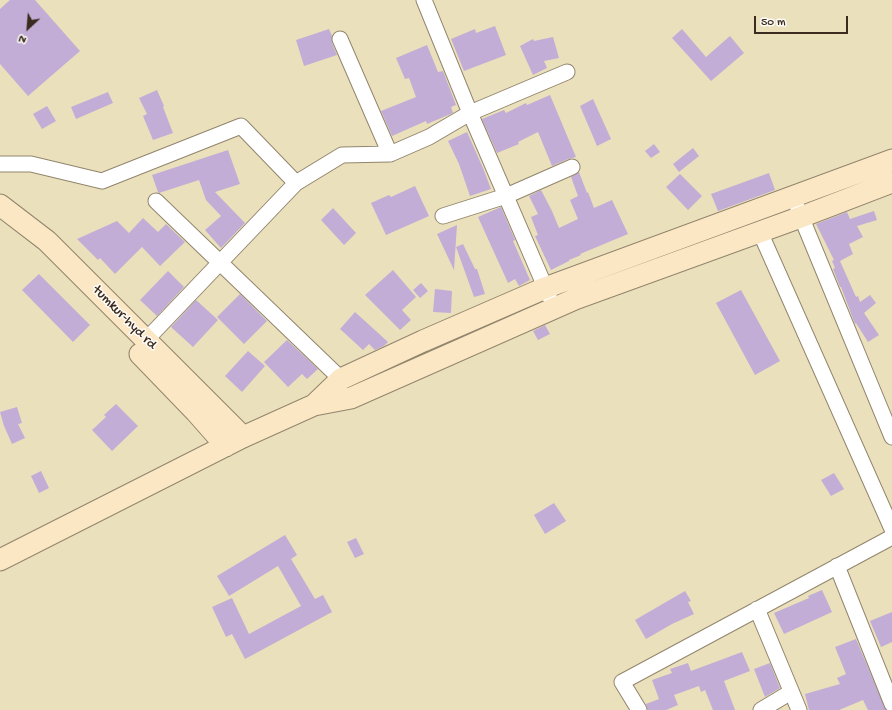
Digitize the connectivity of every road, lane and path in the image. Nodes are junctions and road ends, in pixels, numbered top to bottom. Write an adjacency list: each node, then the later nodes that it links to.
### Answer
1 (424, 0): 4 (street)
2 (340, 39): 5 (street)
3 (567, 72): 4 (street)
4 (470, 113): 5 (street); 11 (street)
5 (390, 154): 10 (street)
6 (892, 160): 12 (main road)
7 (0, 164): 10 (street)
8 (572, 167): 11 (street)
9 (892, 182): 16 (main road)
10 (296, 183): 19 (street)
11 (506, 196): 15 (street); 20 (street)
12 (793, 197): 16 (street); 20 (main road)
13 (156, 201): 19 (street)
14 (0, 205): 22 (main road, tumkur-hyd rd)
15 (443, 216)
16 (801, 217): 18 (main road); 25 (street)
17 (0, 221): 26 (main road)
18 (760, 232): 21 (main road); 27 (street)
19 (220, 264): 22 (street); 23 (street)
20 (545, 288): 21 (street); 23 (main road)
21 (555, 308): 24 (main road)
22 (146, 340): 26 (main road, tumkur-hyd rd)
23 (341, 379): 24 (main road)
24 (314, 405): 26 (main road)
25 (892, 437)
26 (235, 441): 29 (main road)
27 (892, 529)
28 (892, 537): 30 (street)
29 (0, 560)
30 (838, 566): 31 (street); 33 (street)
31 (757, 609): 32 (street); 34 (street)
32 (791, 692): 35 (street); 36 (street)
33 (892, 704)
34 (639, 710)
35 (761, 710)
36 (799, 710)

